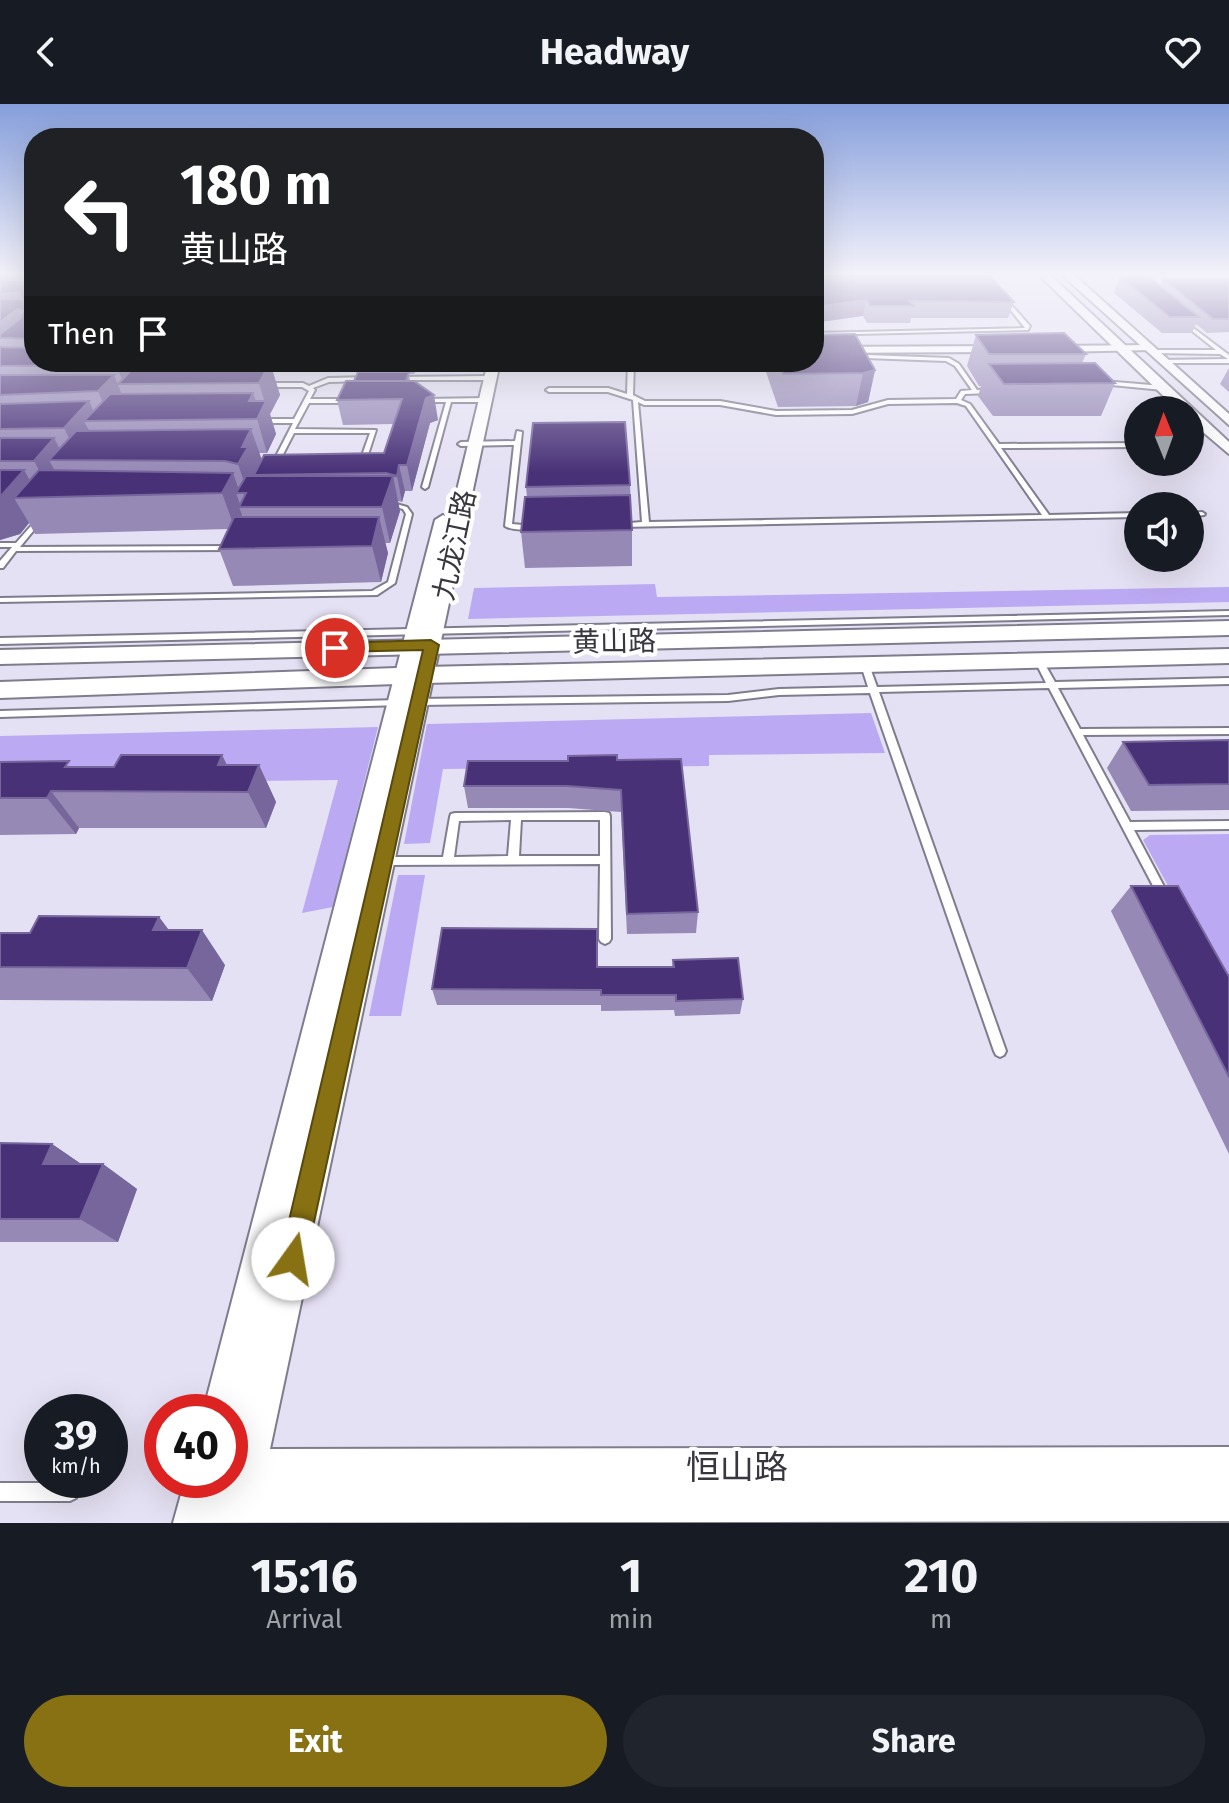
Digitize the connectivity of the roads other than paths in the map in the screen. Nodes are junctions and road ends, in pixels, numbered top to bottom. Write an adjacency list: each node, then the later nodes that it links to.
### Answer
1 (835, 340): 7 (lane)
2 (940, 340): 8 (lane)
3 (1112, 340): 10 (street)
4 (1139, 340): 13 (street)
5 (1207, 340): 14 (lane)
6 (1047, 343): 10 (street)
7 (837, 344): 8 (street); 9 (street)
8 (943, 344): 11 (street)
9 (824, 346)
10 (1118, 346): 12 (street); 13 (street); 22 (street)
11 (824, 347)
12 (1034, 349)
13 (1151, 351): 14 (lane); 16 (lane); 34 (street)
14 (1221, 352): 16 (lane)
15 (867, 357): 24 (lane)
16 (1229, 360)
17 (632, 372): 27 (lane)
18 (478, 383): 21 (lane); 28 (lane); 39 (street, 九龙江路); 47 (lane)
19 (1090, 383): 22 (lane)
20 (257, 385): 21 (lane)
21 (311, 387): 29 (lane)
22 (1163, 388): 26 (street)
23 (549, 390): 27 (lane)
24 (975, 391): 25 (lane); 31 (lane)
25 (1003, 391)
26 (1171, 396)
27 (633, 398): 31 (lane); 53 (lane)
28 (418, 400)
29 (307, 401): 30 (lane); 33 (lane)
30 (354, 401)
31 (958, 401): 41 (lane)
32 (249, 421): 33 (lane)
33 (297, 421): 36 (lane)
34 (1229, 421)
35 (1204, 427): 42 (street)
36 (292, 431): 44 (lane); 46 (lane)
37 (519, 432): 38 (lane)
38 (517, 443): 39 (lane); 54 (lane)
39 (468, 444): 66 (street, 九龙江路)
40 (1124, 445): 41 (lane)
41 (996, 446): 51 (lane)
42 (1229, 450)
43 (262, 458): 44 (lane)
44 (275, 464): 45 (lane)
45 (289, 464)
46 (347, 464)
47 (425, 487)
48 (377, 504): 60 (lane)
49 (45, 513): 57 (lane)
50 (1124, 515): 51 (lane)
51 (1046, 516): 53 (lane)
52 (617, 525): 53 (lane)
53 (646, 525)
54 (537, 527)
55 (240, 534): 58 (lane)
56 (0, 545): 57 (lane)
57 (17, 547): 58 (lane); 62 (lane)
58 (233, 548): 61 (lane)
59 (385, 548): 60 (lane)
60 (400, 548): 63 (lane)
61 (245, 550)
62 (0, 566)
63 (0, 600)
64 (1229, 613): 66 (lane)
65 (1229, 628): 66 (main road, 黄山路)
66 (423, 638): 67 (lane); 69 (main road, 黄山路); 72 (street, 九龙江路)
67 (0, 641)
68 (1229, 656): 70 (main road, 黄山路)
69 (0, 657)
70 (1039, 661): 71 (main road, 黄山路); 74 (lane)
71 (865, 665): 72 (main road, 黄山路); 75 (lane)
72 (416, 676): 76 (main road, 黄山路); 77 (street, 九龙江路)
73 (1229, 681): 74 (lane)
74 (1052, 685): 75 (lane); 80 (lane)
75 (874, 689): 77 (lane); 90 (lane)
76 (0, 690)
77 (409, 703): 78 (lane); 85 (street, 九龙江路)
78 (0, 714)
79 (1229, 731): 80 (lane)
80 (1077, 732): 83 (lane)
81 (516, 817): 84 (lane); 86 (lane); 87 (lane)
82 (1229, 825): 83 (lane)
83 (1127, 826): 88 (lane)
84 (605, 860): 87 (lane); 89 (lane)
85 (371, 861): 86 (lane); 91 (street, 九龙江路); 92 (street, 九龙江路)
86 (448, 861): 87 (lane)
87 (513, 861)
88 (1171, 908)
89 (605, 939)
90 (1000, 1051)
91 (227, 1394)
92 (248, 1416)
93 (1229, 1467): 97 (street, 恒山路)
94 (0, 1492): 95 (lane)
95 (24, 1492)
96 (248, 1493): 97 (street, 恒山路)
97 (928, 1497): 99 (street, 恒山路)
98 (225, 1498): 100 (street, 九龙江路)
99 (1229, 1500)
100 (194, 1523)

